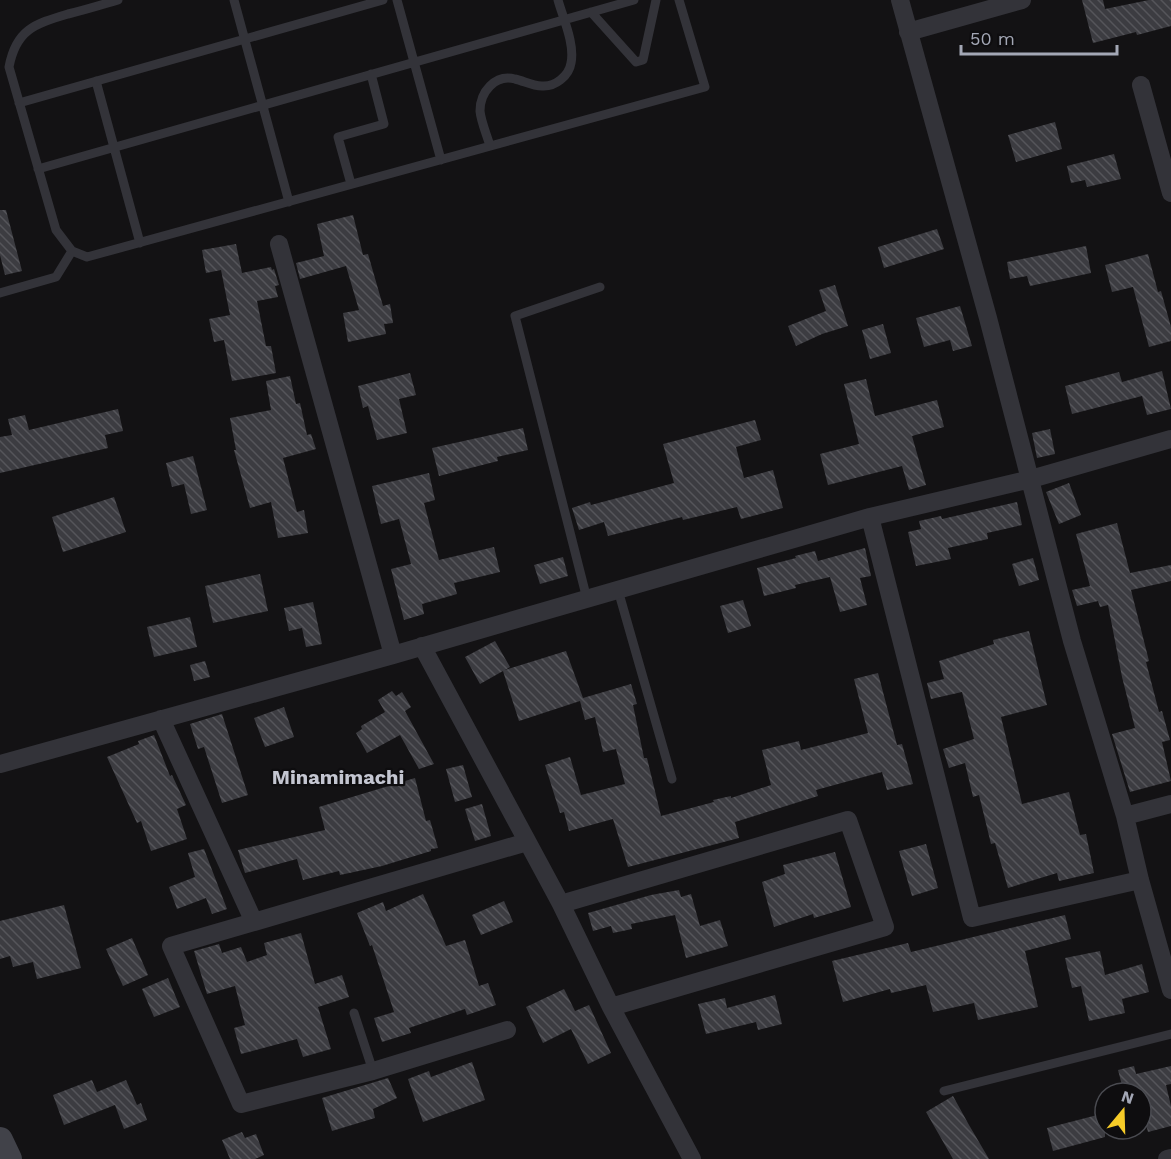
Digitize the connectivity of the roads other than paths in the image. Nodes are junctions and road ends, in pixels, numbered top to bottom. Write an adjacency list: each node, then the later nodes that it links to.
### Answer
1 (118, 0): 20 (lane)
2 (234, 0): 15 (lane)
3 (383, 0): 15 (lane)
4 (397, 0): 16 (lane)
5 (558, 0): 13 (lane)
6 (634, 0): 11 (lane)
7 (656, 0): 12 (lane)
8 (679, 0): 22 (lane)
9 (900, 0): 14 (street)
10 (1022, 0): 14 (street)
11 (614, 3): 12 (lane)
12 (591, 12): 13 (lane)
13 (564, 20): 16 (lane); 22 (lane)
14 (908, 32): 35 (street)
15 (245, 39): 18 (lane); 21 (lane)
16 (414, 62): 17 (lane); 24 (lane)
17 (371, 74): 21 (lane); 26 (lane)
18 (96, 81): 20 (lane); 23 (lane)
19 (1141, 85): 27 (street)
20 (19, 103): 25 (lane)
21 (263, 105): 23 (lane); 28 (lane)
22 (490, 146): 24 (lane)
23 (114, 147): 25 (lane); 29 (lane)
24 (441, 160): 26 (lane)
25 (38, 169): 31 (lane)
26 (351, 184): 28 (lane)
27 (1171, 194)
28 (289, 202): 29 (lane)
29 (140, 243): 31 (lane)
30 (279, 244): 40 (street)
31 (72, 251): 33 (lane)
32 (600, 287): 38 (lane)
33 (0, 293)
34 (1171, 439): 35 (street)
35 (1031, 478): 36 (street); 45 (street)
36 (870, 518): 37 (street); 47 (street)
37 (618, 590): 38 (street); 43 (lane)
38 (587, 599): 39 (street)
39 (422, 646): 40 (street); 46 (street)
40 (393, 655): 41 (street)
41 (160, 718): 42 (street); 49 (street)
42 (0, 764)
43 (672, 779)
44 (1171, 804): 45 (street)
45 (1125, 816): 47 (street)
46 (527, 842): 48 (street); 49 (street)
47 (1140, 880): 50 (street)
48 (561, 904): 51 (street); 51 (street)
49 (254, 921): 55 (street)
50 (1171, 990)
51 (611, 1007): 59 (street)
52 (354, 1013): 55 (lane)
53 (507, 1030): 55 (street)
54 (1171, 1034): 56 (lane)
55 (373, 1071)
56 (944, 1090)
57 (0, 1140): 58 (main road)
58 (9, 1159)
59 (692, 1159)

